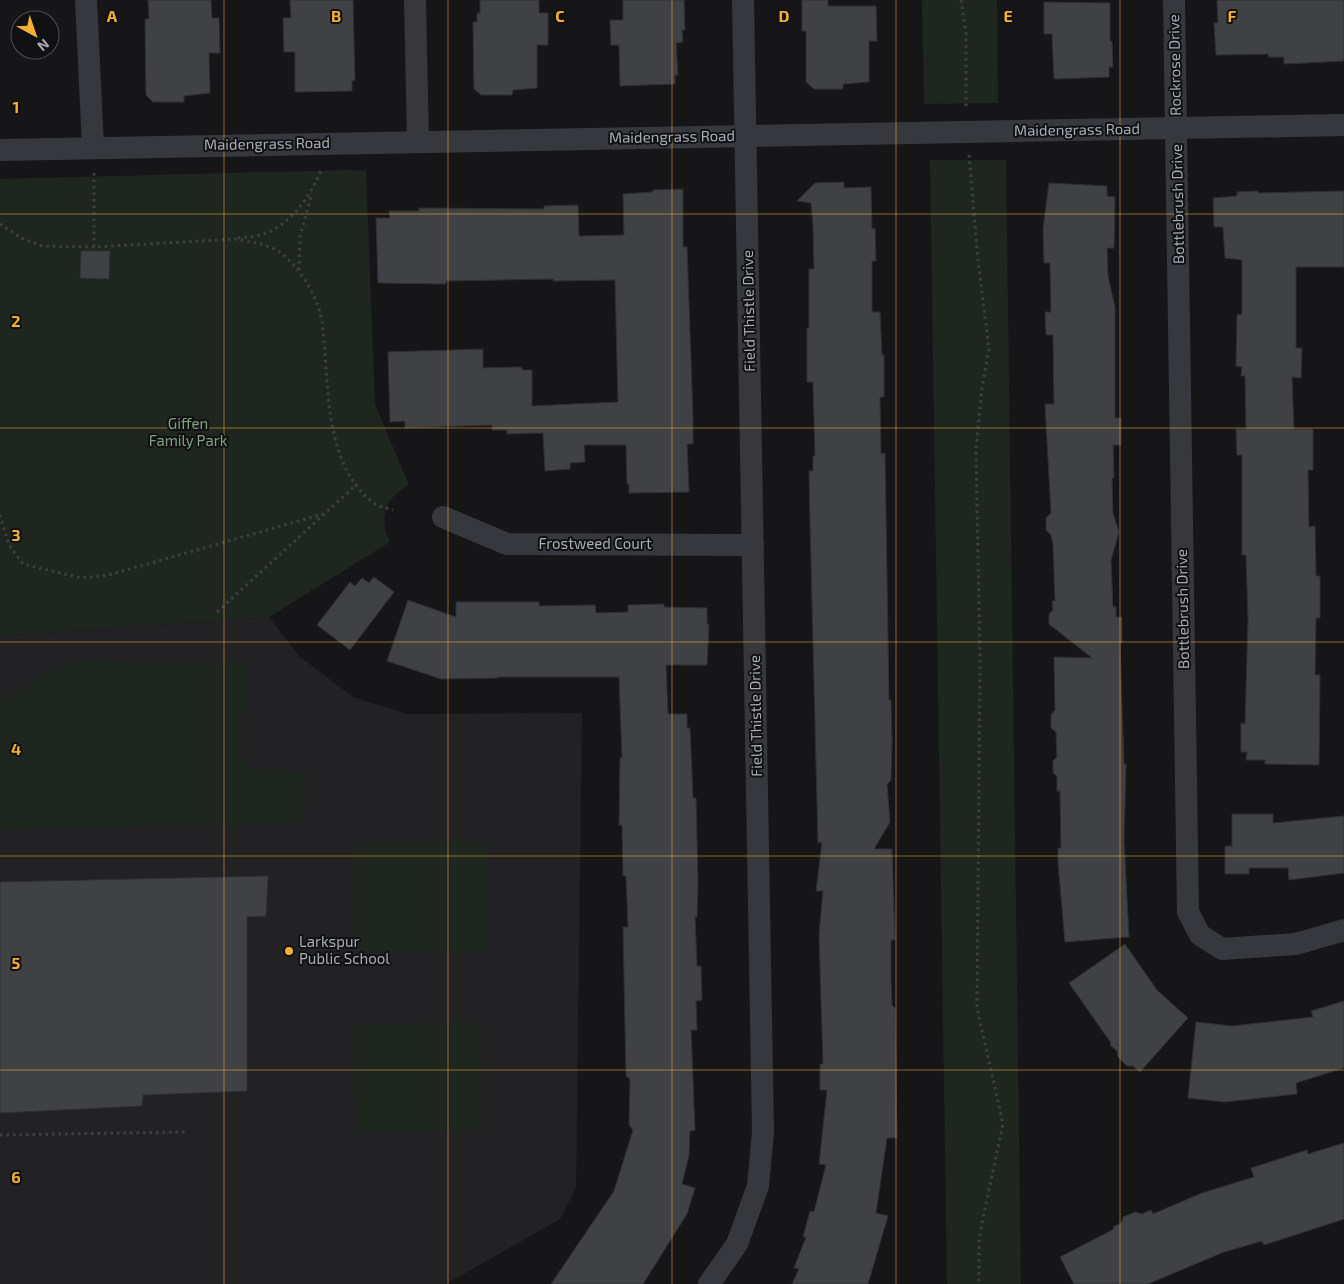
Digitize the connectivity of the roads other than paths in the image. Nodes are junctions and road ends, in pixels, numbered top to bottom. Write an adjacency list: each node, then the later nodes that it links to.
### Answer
1 (86, 0): 9 (street)
2 (415, 0): 8 (street)
3 (743, 0): 7 (street, Field Thistle Drive)
4 (1174, 0): 6 (street, Rockrose Drive)
5 (1344, 125): 6 (street, Maidengrass Road)
6 (1177, 129): 7 (street, Maidengrass Road); 13 (street, Bottlebrush Drive)
7 (746, 135): 8 (street, Maidengrass Road); 12 (street, Field Thistle Drive)
8 (418, 141): 9 (street, Maidengrass Road)
9 (93, 147): 10 (street, Maidengrass Road)
10 (0, 150)
11 (443, 517): 12 (street, Frostweed Court)
12 (753, 545): 14 (street, Field Thistle Drive)
13 (1344, 930)
14 (709, 1284)

